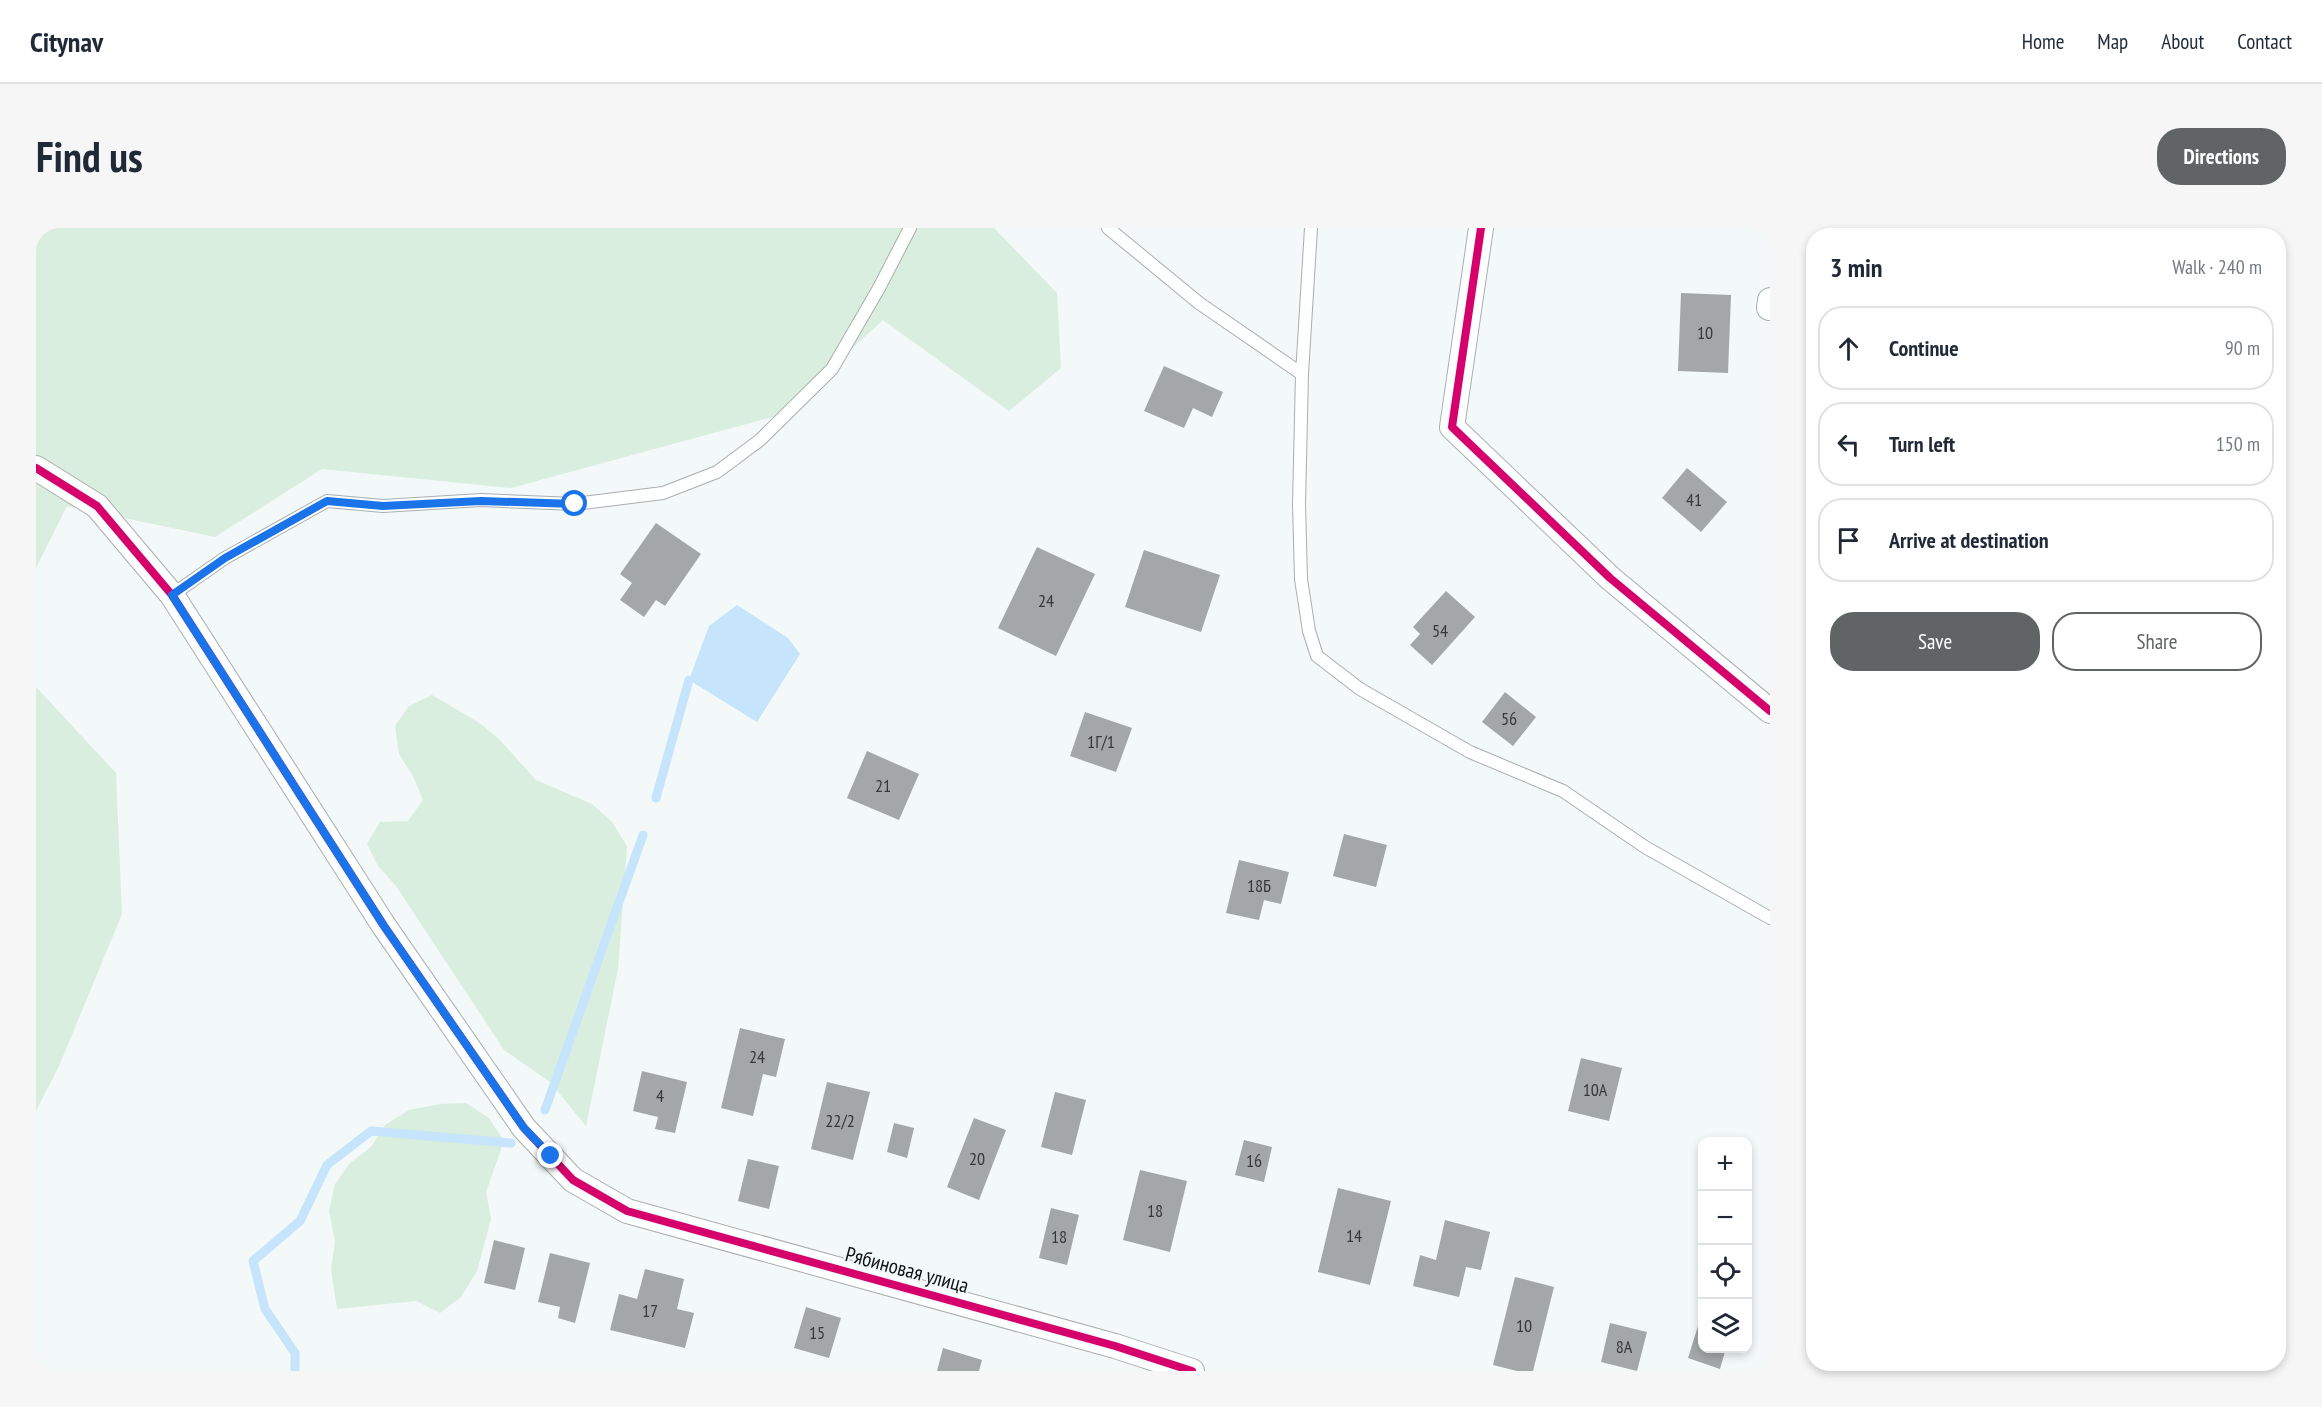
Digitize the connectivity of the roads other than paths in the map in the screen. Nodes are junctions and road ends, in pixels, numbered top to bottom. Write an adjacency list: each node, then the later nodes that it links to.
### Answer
1 (910, 228): 7 (lane)
2 (1108, 228): 5 (lane)
3 (1311, 228): 5 (lane)
4 (1481, 228): 8 (street)
5 (1302, 374): 9 (lane)
6 (36, 468): 7 (street, Рябиновая улица)
7 (172, 595): 10 (street, Рябиновая улица)
8 (1770, 711)
9 (1770, 918)
10 (1192, 1371)

